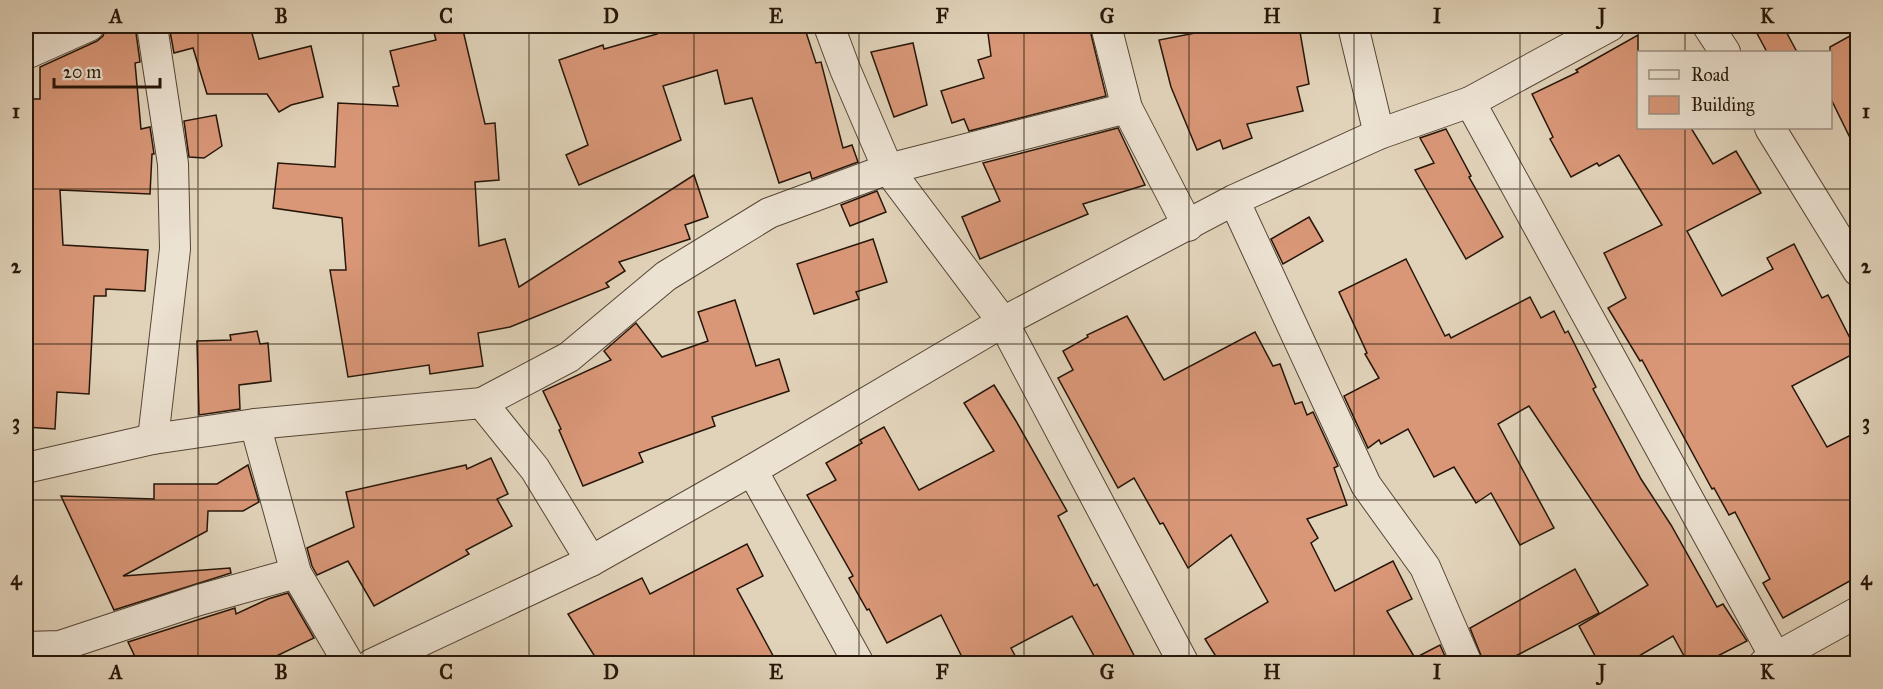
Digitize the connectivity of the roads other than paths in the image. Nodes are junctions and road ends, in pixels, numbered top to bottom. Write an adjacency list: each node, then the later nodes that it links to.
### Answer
1 (89, 26): 9 (street)
2 (152, 26): 21 (street)
3 (829, 26): 14 (street)
4 (1106, 26): 11 (street)
5 (1353, 26): 13 (street)
6 (1610, 26): 10 (street)
7 (1708, 26): 8 (street)
8 (1724, 51)
9 (26, 54)
10 (1470, 102): 13 (street); 28 (street)
11 (1127, 108): 14 (street); 16 (street)
12 (1771, 129): 17 (street)
13 (1379, 134): 15 (street)
14 (888, 169): 18 (street); 19 (street)
15 (1234, 201): 16 (street); 33 (street)
16 (1188, 226): 18 (street)
17 (1857, 271)
18 (1003, 322): 23 (street); 32 (street)
19 (482, 403): 20 (street); 24 (street)
20 (255, 424): 21 (street); 25 (street)
21 (153, 439): 22 (street)
22 (26, 468)
23 (752, 470): 24 (street); 31 (street)
24 (591, 561): 30 (street)
25 (296, 573): 27 (street); 29 (street)
26 (1857, 612): 28 (street)
27 (26, 647)
28 (1773, 661)
29 (349, 663)
30 (372, 663)
31 (859, 663)
32 (1184, 663)
33 (1467, 663)

